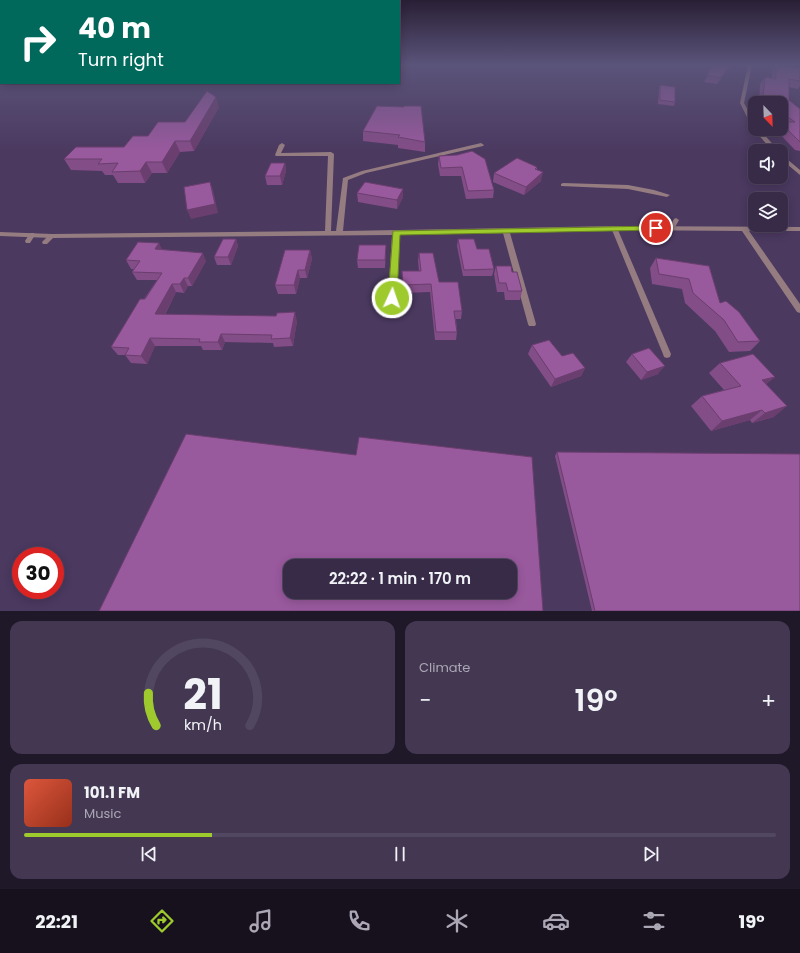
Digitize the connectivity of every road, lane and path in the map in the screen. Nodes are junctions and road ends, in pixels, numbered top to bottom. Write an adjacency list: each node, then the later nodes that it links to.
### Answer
1 (744, 94): 2 (street)
2 (748, 113)
3 (763, 136): 4 (street)
4 (770, 144)
5 (282, 145): 19 (street)
6 (481, 145): 20 (street)
7 (788, 163): 8 (street)
8 (800, 174)
9 (563, 185): 10 (street)
10 (667, 195)
11 (658, 220): 14 (street)
12 (676, 220): 15 (street)
13 (614, 228): 14 (street); 18 (street); 28 (street)
14 (656, 228): 15 (street)
15 (672, 228): 16 (street)
16 (744, 229): 17 (street); 26 (street)
17 (800, 229)
18 (506, 231): 21 (street); 27 (street)
19 (328, 233): 20 (street); 23 (street)
20 (339, 233): 21 (street)
21 (396, 233): 25 (street)
22 (0, 234): 23 (street)
23 (52, 236): 24 (street)
24 (45, 242)
25 (392, 298)
26 (800, 310)
27 (532, 324)
28 (667, 354)

